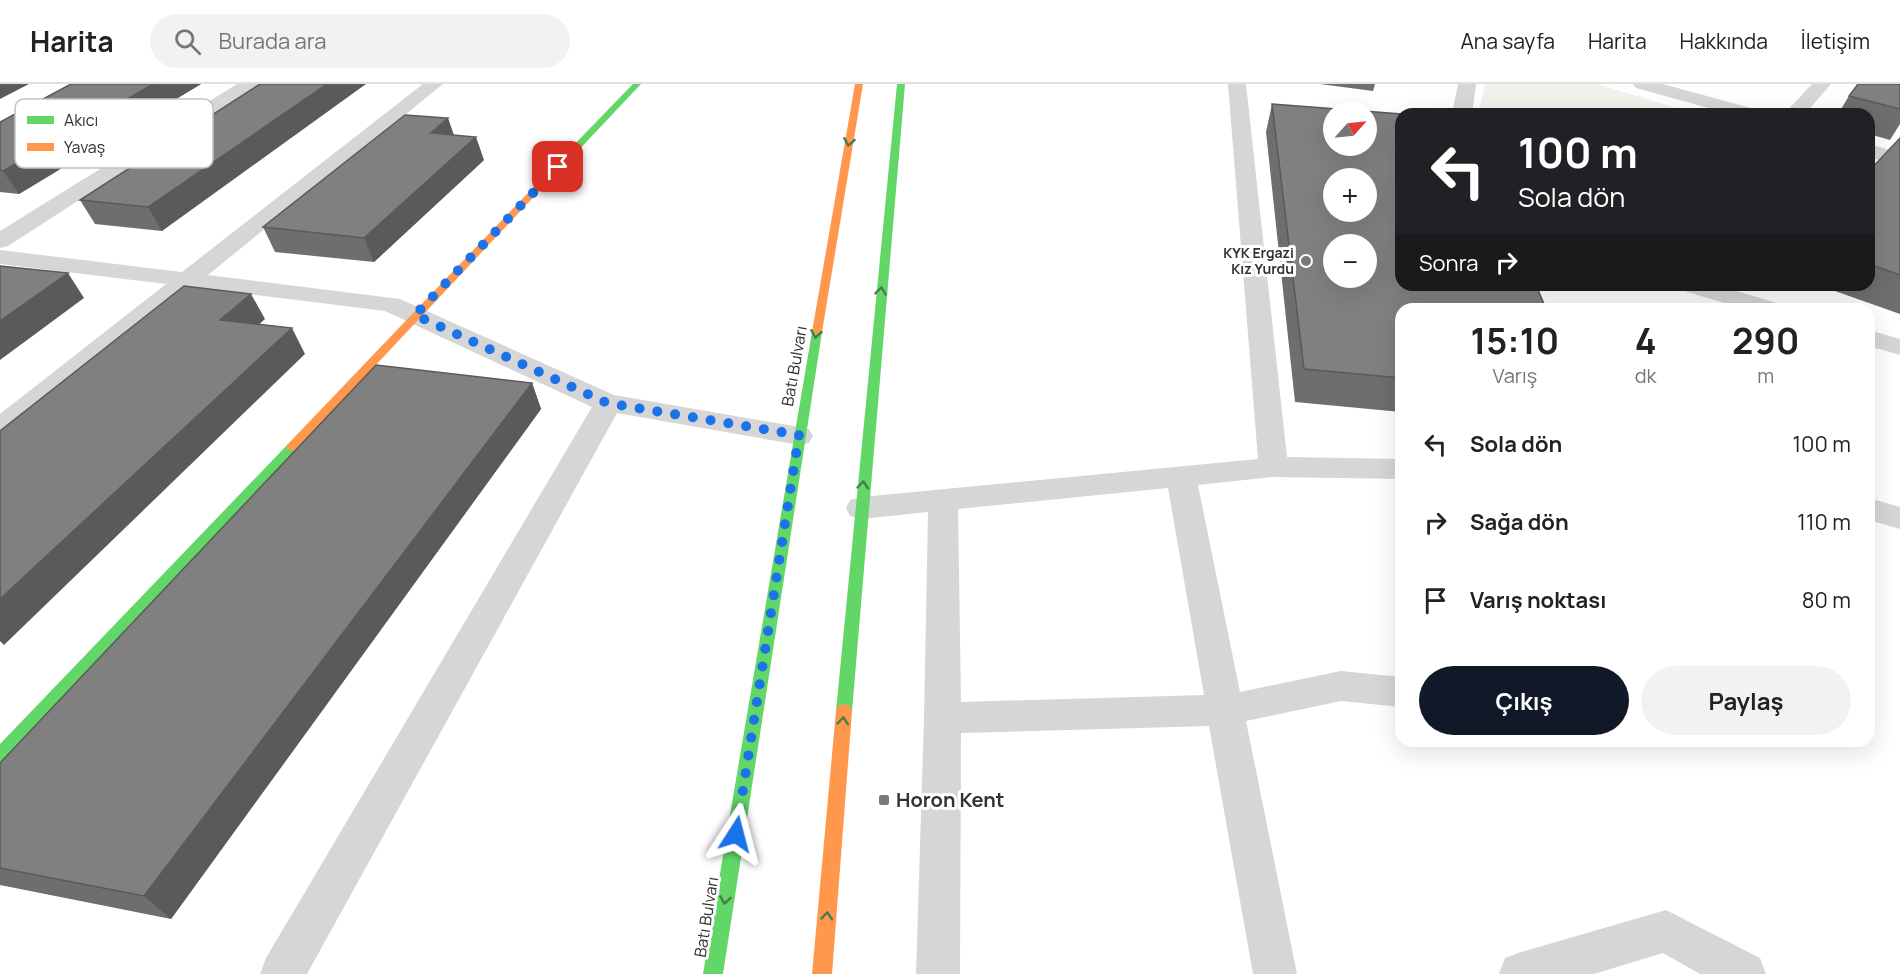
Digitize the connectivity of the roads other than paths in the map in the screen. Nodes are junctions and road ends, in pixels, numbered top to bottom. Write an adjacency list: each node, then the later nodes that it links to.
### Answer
1 (250, 84): 10 (street)
2 (434, 84): 19 (street)
3 (637, 84): 22 (main road)
4 (859, 84): 27 (main road, Batı Bulvarı, one-way to 27)
5 (902, 84): 32 (main road, one-way to 5)
6 (1233, 84): 28 (street)
7 (1467, 84): 11 (street)
8 (1642, 84): 12 (street)
9 (1822, 84): 13 (street)
10 (213, 107)
11 (1463, 108)
12 (1729, 108)
13 (1800, 108)
14 (1875, 152): 15 (street)
15 (1900, 160)
16 (116, 168): 17 (street)
17 (0, 241)
18 (0, 257): 19 (street)
19 (189, 280): 22 (street); 26 (street)
20 (1710, 291): 21 (street)
21 (1751, 303)
22 (415, 315): 25 (street); 38 (main road)
23 (1875, 340): 24 (street)
24 (1900, 347)
25 (607, 403): 27 (street); 39 (street)
26 (0, 428)
27 (799, 435): 40 (main road, Batı Bulvarı, one-way to 40)
28 (1273, 467): 29 (street); 30 (street)
29 (1395, 469)
30 (1181, 477): 31 (street); 36 (street)
31 (943, 500): 32 (street); 37 (street)
32 (861, 508): 41 (main road, one-way to 32)
33 (1875, 512): 34 (street)
34 (1900, 518)
35 (1395, 691): 36 (street)
36 (1225, 710): 37 (street); 43 (street)
37 (943, 718): 42 (street)
38 (0, 755)
39 (282, 974)
40 (713, 974)
41 (822, 974)
42 (938, 974)
43 (1275, 974)
44 (1521, 974): 45 (street)
45 (1744, 974)

